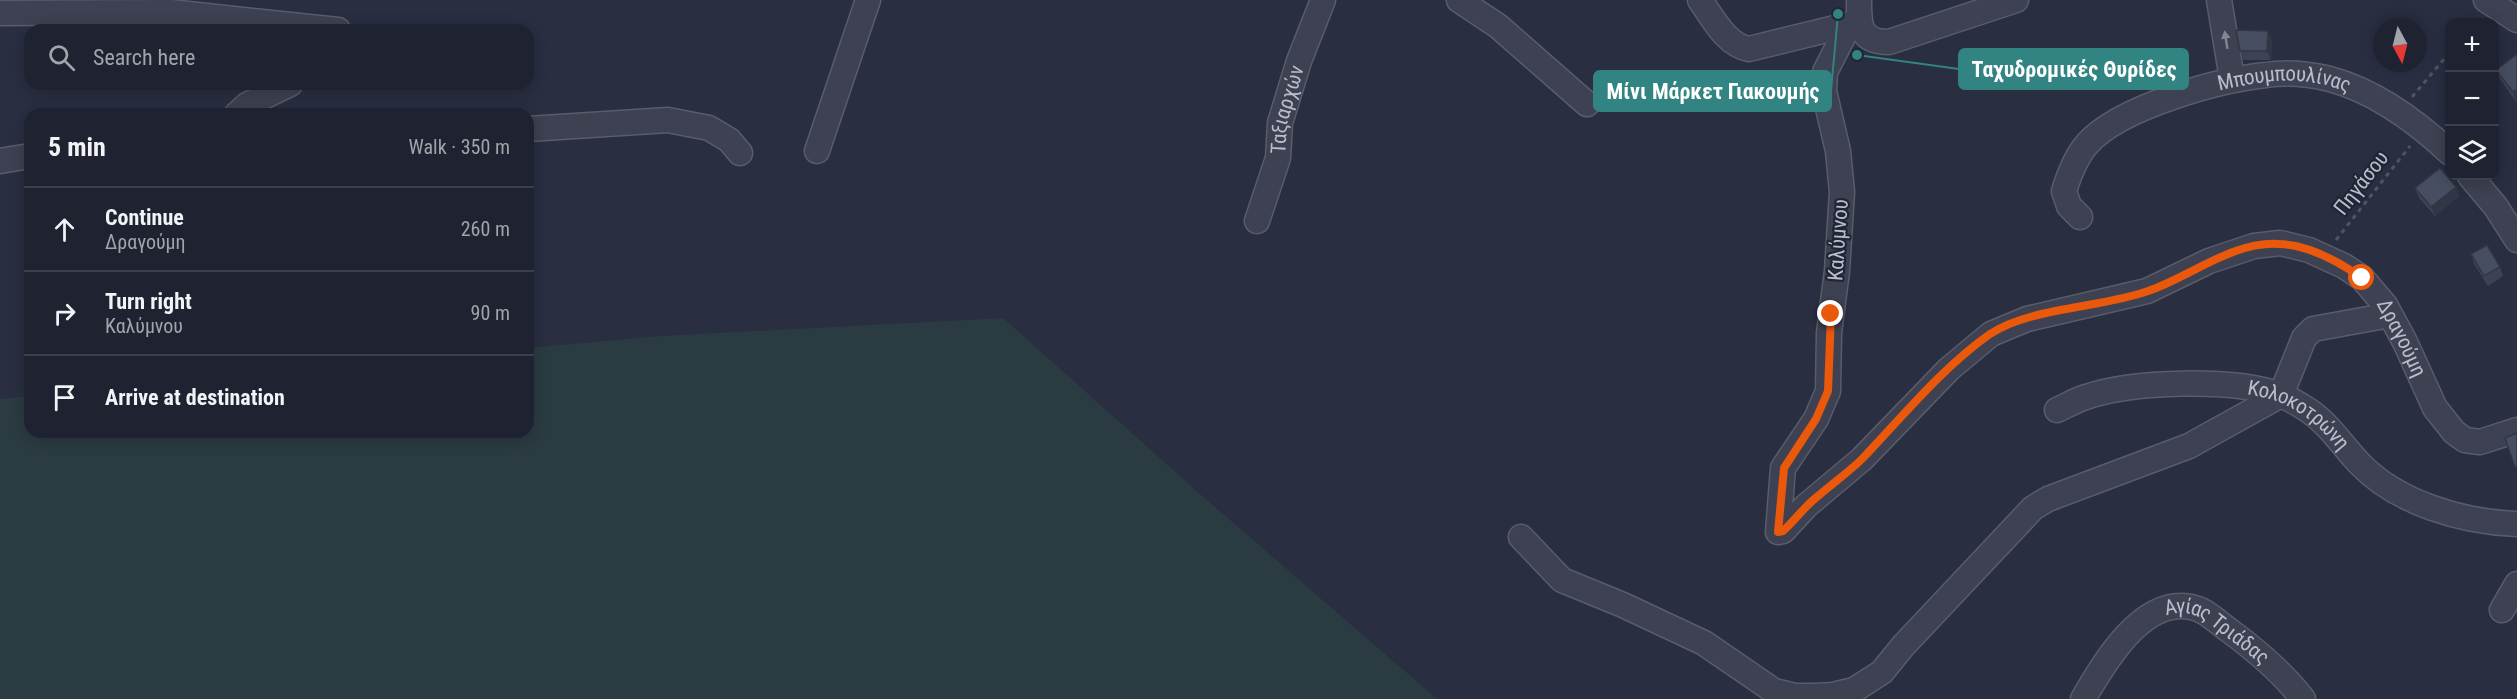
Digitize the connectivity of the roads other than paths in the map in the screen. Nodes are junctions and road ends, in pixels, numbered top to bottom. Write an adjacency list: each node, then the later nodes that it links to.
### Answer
1 (868, 0): 19 (street)
2 (1323, 0): 25 (street, Ταξιαρχών)
3 (1459, 0): 15 (street)
4 (1700, 0): 10 (street)
5 (2016, 0): 10 (street)
6 (2219, 0): 13 (street, one-way to 6)
7 (2486, 0): 11 (street)
8 (169, 6): 9 (street); 12 (street)
9 (0, 13)
10 (1855, 16): 31 (street, Καλύμνου)
11 (2517, 20)
12 (296, 24)
13 (2232, 80): 18 (street, Μπουμπουλίνας); 24 (street, Μπουμπουλίνας)
14 (278, 90): 16 (street)
15 (1587, 104)
16 (244, 108)
17 (534, 129): 20 (street)
18 (2445, 149)
19 (818, 151)
20 (740, 153)
21 (24, 157): 22 (street)
22 (0, 161)
23 (2473, 180): 26 (street)
24 (2080, 217)
25 (1257, 221)
26 (2517, 240)
27 (2390, 315): 28 (street); 30 (street, Δραγούμη); 31 (street, Δραγούμη)
28 (2281, 395): 29 (street, Κολοκοτρώνη); 32 (street, Κολοκοτρώνη); 33 (street)
29 (2056, 410)
30 (2517, 430)
31 (1798, 517)
32 (2517, 524)
33 (1521, 537)
34 (2517, 584): 35 (street)
35 (2502, 610)
36 (2083, 699): 37 (street, Αγίας Τριάδας)
37 (2303, 699)

